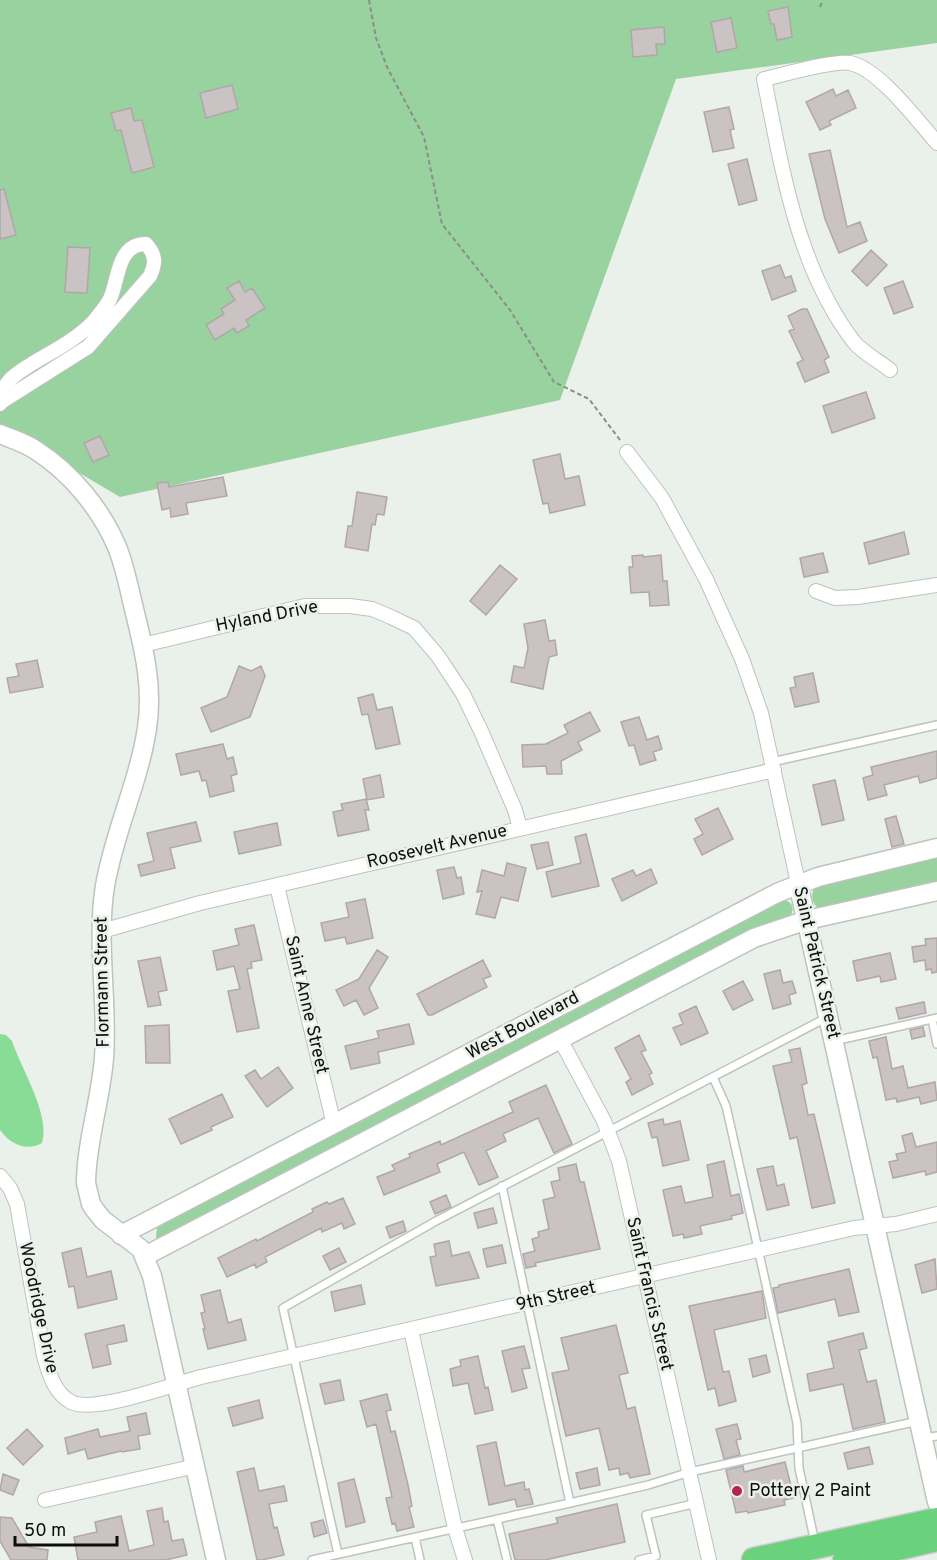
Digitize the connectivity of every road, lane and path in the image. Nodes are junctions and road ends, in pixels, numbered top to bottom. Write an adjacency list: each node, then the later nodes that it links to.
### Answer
1 (369, 0): 8 (path)
2 (823, 0): 3 (path)
3 (820, 7)
4 (937, 143): 5 (street)
5 (890, 370)
6 (0, 403): 6 (street)
7 (0, 434): 11 (street, Flormann Street)
8 (627, 452): 13 (street, Saint Patrick Street)
9 (937, 585): 10 (street)
10 (816, 591)
11 (143, 645): 14 (street, Hyland Drive); 20 (street, Flormann Street)
12 (937, 725): 13 (lane)
13 (773, 766): 14 (street, Roosevelt Avenue); 16 (street, Saint Patrick Street)
14 (520, 828): 17 (street, Roosevelt Avenue)
15 (937, 848): 16 (street, West Boulevard)
16 (798, 883): 19 (street, Saint Patrick Street); 27 (street, West Boulevard)
17 (277, 886): 20 (street, Roosevelt Avenue); 27 (street, Saint Anne Street)
18 (937, 891): 19 (street, West Boulevard)
19 (807, 920): 21 (street, Saint Patrick Street); 23 (street, West Boulevard)
20 (102, 931): 33 (street, Flormann Street)
21 (828, 1017): 24 (street, Saint Patrick Street); 26 (lane)
22 (934, 1019): 24 (lane); 25 (lane)
23 (560, 1039): 28 (street, Saint Francis Street); 35 (street, West Boulevard)
24 (833, 1041): 32 (street, Saint Patrick Street)
25 (937, 1044)
26 (713, 1077): 28 (lane); 34 (lane)
27 (334, 1125): 33 (street, West Boulevard)
28 (609, 1132): 30 (lane); 36 (street, Saint Francis Street)
29 (0, 1176): 40 (street, Woodridge Drive)
30 (502, 1186): 37 (lane); 39 (lane)
31 (937, 1214): 32 (street, 9th Street)
32 (874, 1226): 34 (street, 9th Street); 41 (street, Saint Patrick Street)
33 (122, 1234): 35 (street, Flormann Street)
34 (759, 1251): 36 (street, 9th Street); 42 (lane)
35 (145, 1256): 40 (street, Flormann Street)
36 (644, 1277): 37 (street, 9th Street); 44 (street, Saint Francis Street)
37 (526, 1304): 38 (street, 9th Street); 47 (lane)
38 (411, 1330): 39 (street, 9th Street); 51 (street)
39 (294, 1356): 40 (street, 9th Street); 55 (lane)
40 (176, 1383): 43 (street, Flormann Street)
41 (926, 1432): 42 (lane); 46 (street, Saint Patrick Street)
42 (798, 1448): 44 (lane); 54 (lane)
43 (196, 1466): 45 (street); 56 (street, Flormann Street)
44 (690, 1472): 47 (lane); 48 (street, Saint Francis Street)
45 (45, 1500)
46 (937, 1502)
47 (570, 1503): 49 (lane)
48 (697, 1503): 61 (lane); 62 (street, Saint Francis Street)
49 (497, 1519): 51 (lane); 60 (lane)
50 (937, 1520): 54 (highway)
51 (455, 1528): 52 (lane); 59 (street)
52 (416, 1537): 55 (lane); 58 (lane)
53 (937, 1539): 64 (highway)
54 (816, 1548): 63 (highway)
55 (338, 1554): 57 (lane)
56 (216, 1560)
57 (312, 1560)
58 (420, 1560)
59 (465, 1560)
60 (507, 1560)
61 (639, 1560)
62 (709, 1560)
63 (754, 1560)
64 (845, 1560)

